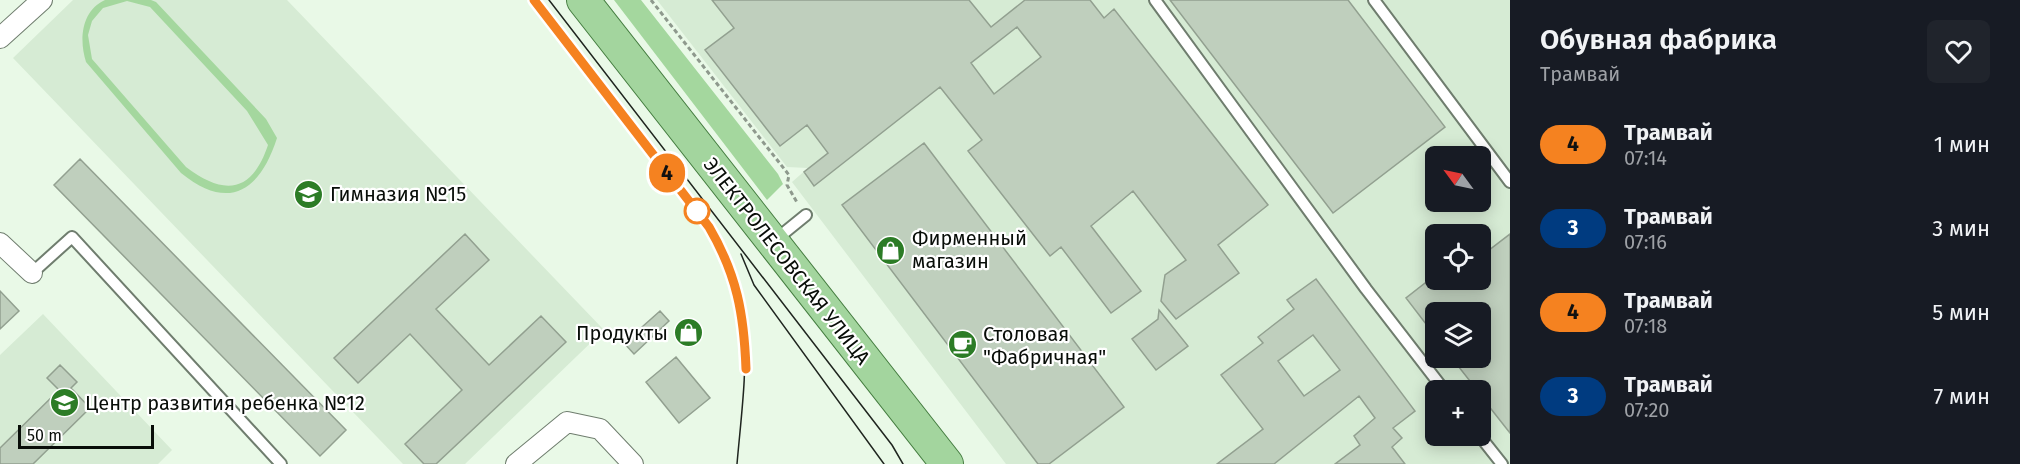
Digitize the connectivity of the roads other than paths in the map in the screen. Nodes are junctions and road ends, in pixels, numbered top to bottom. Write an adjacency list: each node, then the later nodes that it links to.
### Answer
1 (42, 0): 5 (street)
2 (584, 0): 8 (main road, ЭЛЕКТРОЛЕСОВСКАЯ УЛИЦА)
3 (1155, 0): 11 (lane)
4 (1374, 0): 6 (lane)
5 (0, 38)
6 (1510, 183)
7 (806, 215): 8 (lane)
8 (772, 242): 16 (main road, ЭЛЕКТРОЛЕСОВСКАЯ УЛИЦА)
9 (0, 243): 10 (street)
10 (32, 273): 13 (lane)
11 (1436, 380)
12 (1488, 446): 17 (lane)
13 (281, 464)
14 (516, 464): 15 (street)
15 (633, 464)
16 (947, 464)
17 (1502, 464)

